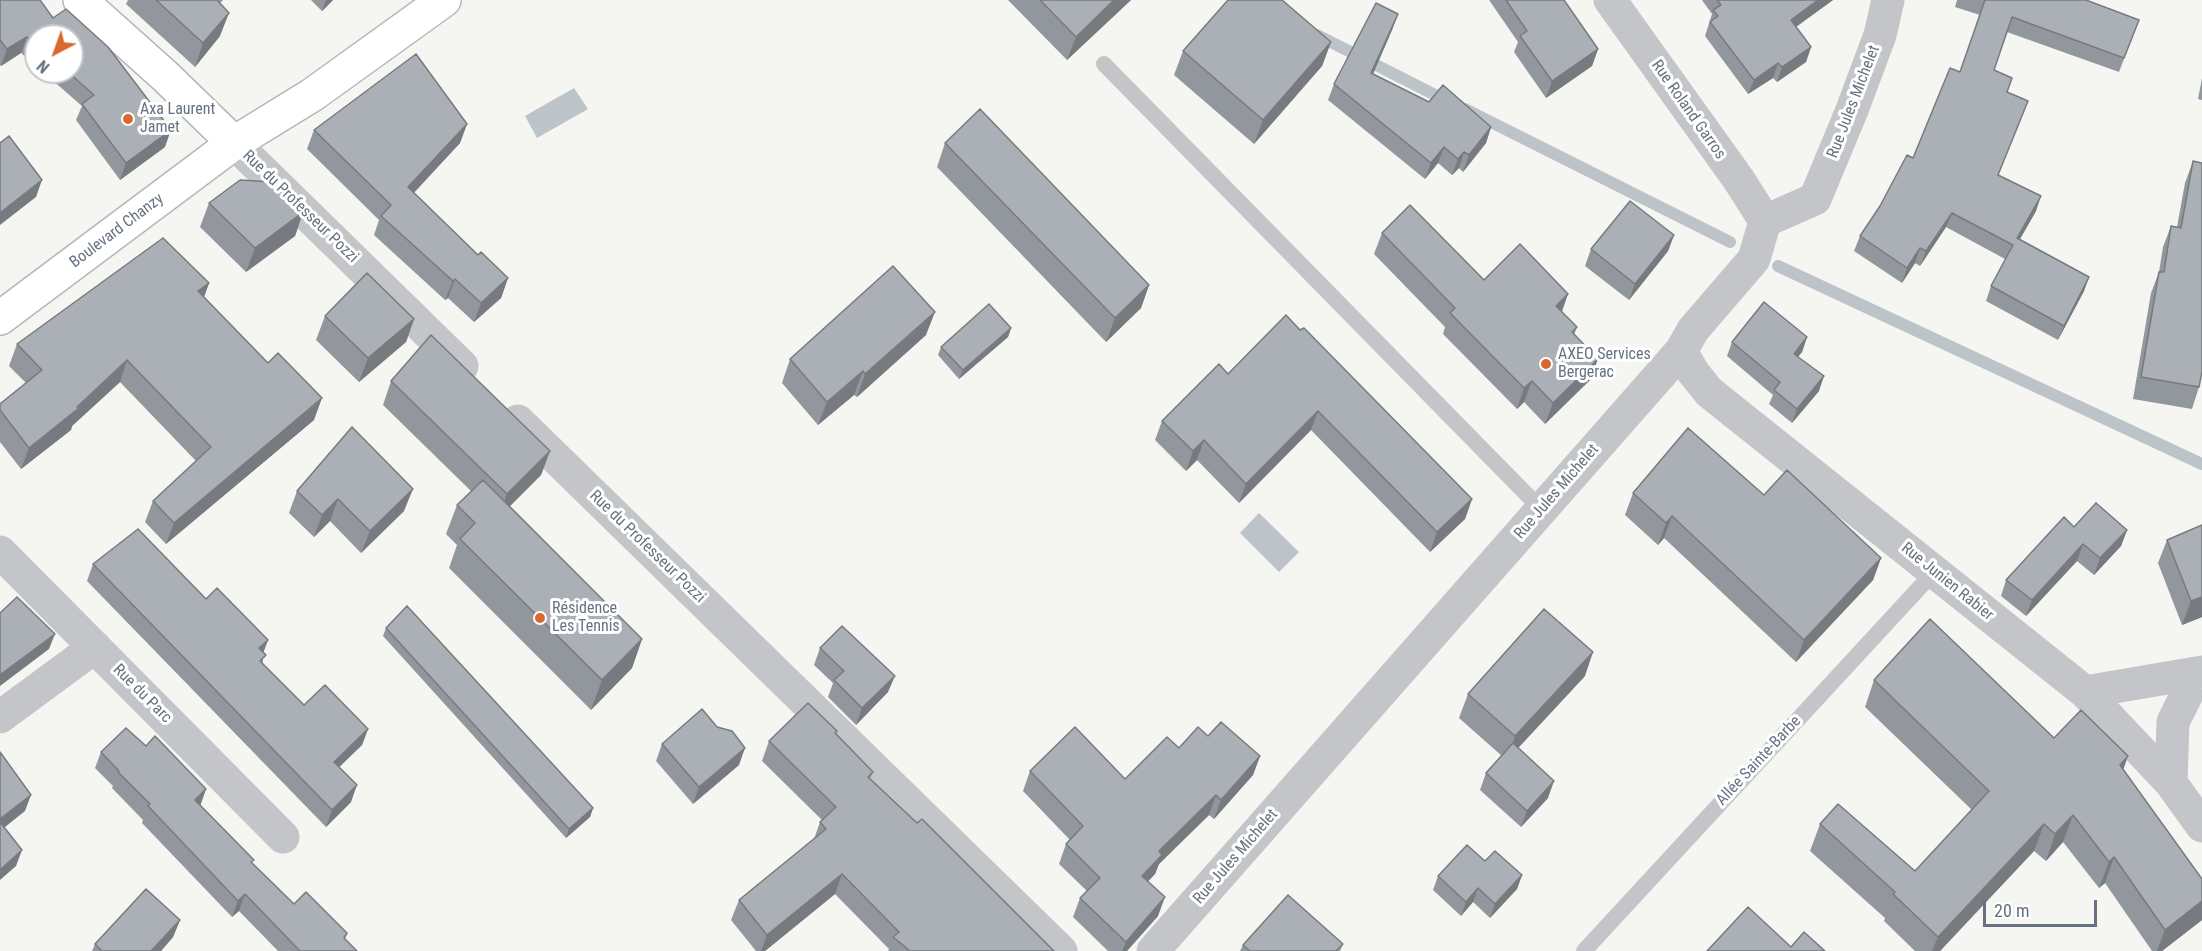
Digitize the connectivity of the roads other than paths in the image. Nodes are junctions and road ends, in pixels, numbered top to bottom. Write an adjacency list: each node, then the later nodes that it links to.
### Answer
1 (80, 0): 6 (main road)
2 (444, 0): 6 (main road, Boulevard Chanzy)
3 (1610, 0): 7 (street, Rue Roland Garros)
4 (1888, 0): 7 (street, Rue Jules Michelet)
5 (1104, 64): 10 (lane)
6 (234, 143): 8 (main road, Boulevard Chanzy); 20 (street, Rue du Professeur Pozzi)
7 (1765, 222): 9 (street, Rue Jules Michelet)
8 (0, 318)
9 (1681, 351): 10 (street, Rue Jules Michelet); 12 (street, Rue Junien Rabier)
10 (1542, 510): 21 (street, Rue Jules Michelet)
11 (0, 552): 13 (street, Rue du Parc)
12 (1934, 572): 15 (street, Rue Junien Rabier); 22 (lane, Allée Sainte-Barbe)
13 (95, 647): 16 (street); 19 (street, Rue du Parc)
14 (2200, 673): 15 (street); 17 (street)
15 (2085, 692): 17 (street, Rue Junien Rabier)
16 (0, 717)
17 (2171, 783): 18 (street, Rue Junien Rabier)
18 (2202, 826)
19 (283, 837)
20 (1061, 951)
21 (1153, 951)
22 (1584, 951)

